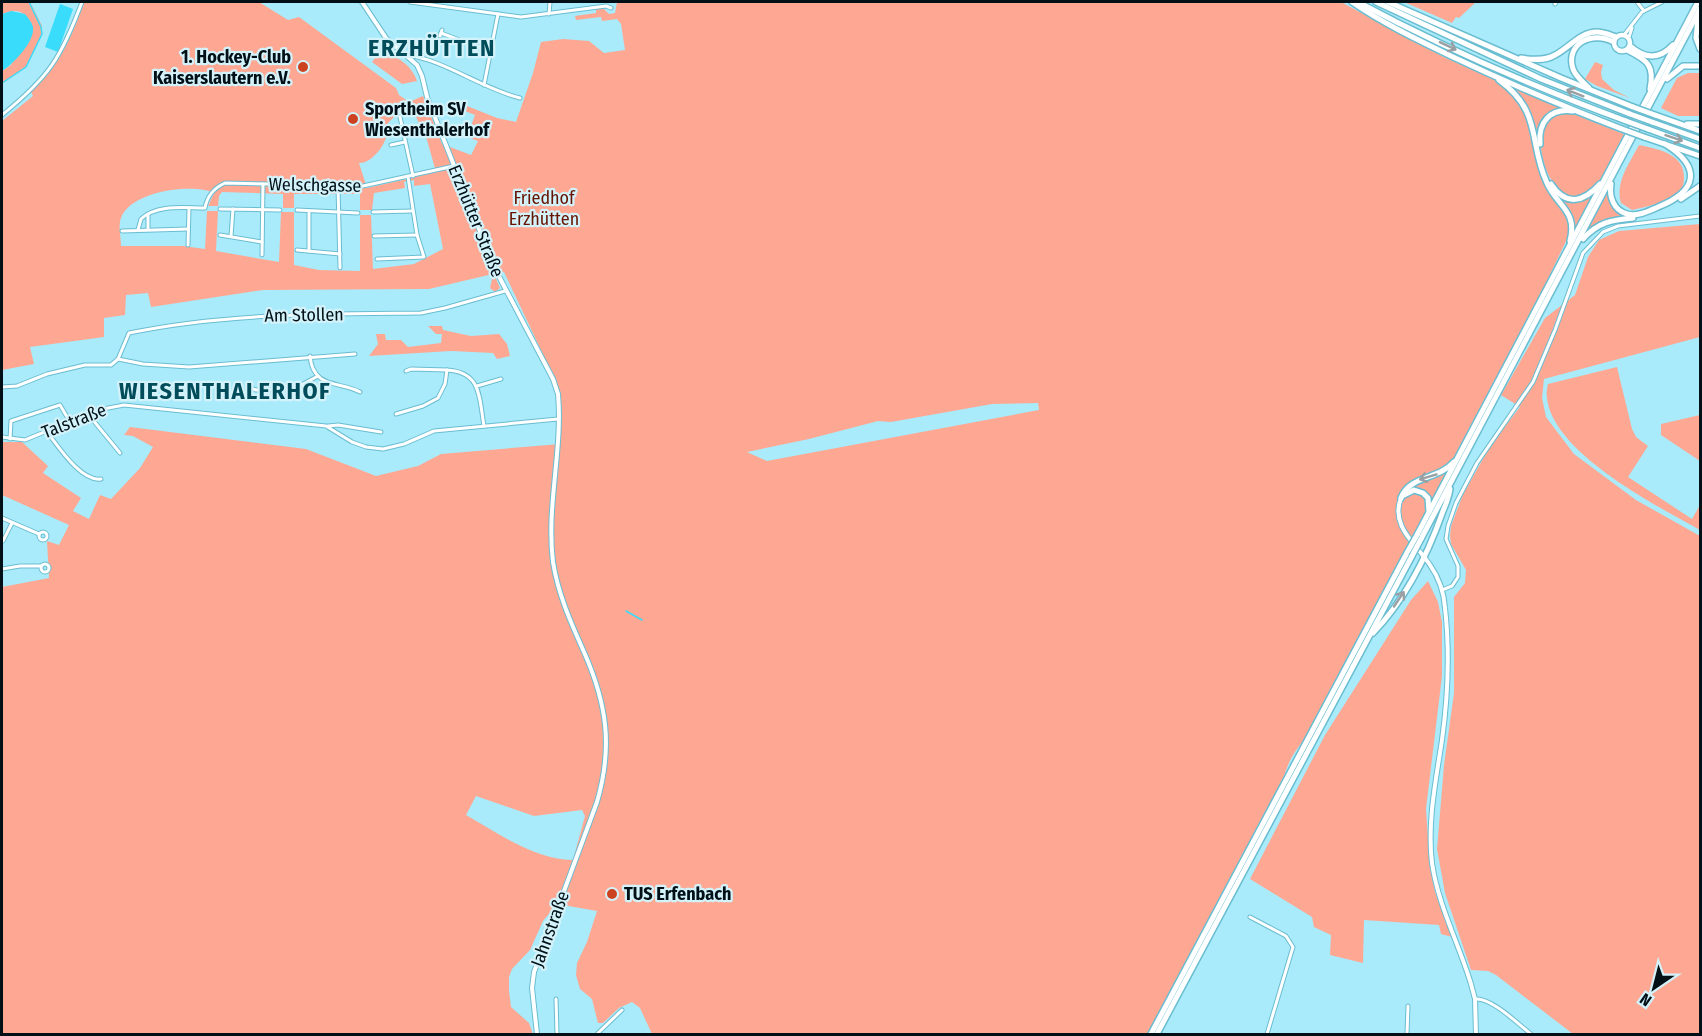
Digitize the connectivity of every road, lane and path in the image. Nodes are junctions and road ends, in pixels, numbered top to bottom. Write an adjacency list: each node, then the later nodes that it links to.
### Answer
1 (82, 2): 33 (street)
2 (363, 2): 24 (street, Erzhütter Straße)
3 (410, 2): 15 (street)
4 (550, 2): 16 (street)
5 (1352, 2): 27 (highway)
6 (1358, 2): 43 (highway, one-way to 43, bridge)
7 (1376, 2): 39 (highway, one-way to 7, bridge)
8 (1388, 2): 25 (highway)
9 (1637, 2): 13 (street)
10 (1662, 2): 13 (street)
11 (1698, 2): 20 (highway)
12 (611, 8): 16 (street)
13 (1644, 11): 18 (street)
14 (1701, 11): 22 (highway); 29 (highway)
15 (498, 14): 16 (street); 23 (street)
16 (549, 14)
17 (441, 33): 23 (street)
18 (1627, 36): 19 (main road); 21 (main road)
19 (1615, 39): 21 (main road); 25 (highway); 30 (highway)
20 (1678, 40): 21 (highway); 32 (highway)
21 (1628, 48): 32 (highway)
22 (1701, 49)
23 (491, 50): 28 (street)
24 (406, 55): 28 (street); 45 (street, Erzhütter Straße)
25 (1513, 57): 30 (highway)
26 (1701, 66): 29 (highway)
27 (1488, 73): 35 (highway); 79 (highway)
28 (484, 85): 31 (street)
29 (1660, 87): 48 (highway)
30 (1593, 91): 36 (highway, bridge)
31 (520, 98)
32 (1647, 99): 48 (highway)
33 (2, 115)
34 (400, 117): 40 (street)
35 (1593, 117): 41 (highway, bridge); 48 (highway)
36 (1671, 121): 37 (highway); 38 (highway)
37 (1701, 124)
38 (1701, 131)
39 (1701, 139)
40 (405, 142): 42 (street); 46 (street)
41 (1665, 144): 44 (highway); 48 (highway)
42 (391, 145)
43 (1701, 148)
44 (1701, 156)
45 (454, 166): 46 (street, Welschgasse); 83 (street, Erzhütter Straße)
46 (413, 176): 47 (street, Welschgasse)
47 (408, 177): 50 (street, Welschgasse); 59 (street)
48 (1609, 177): 75 (highway); 79 (highway)
49 (263, 184): 50 (street, Welschgasse); 52 (street, Welschgasse); 55 (street)
50 (338, 186): 60 (street)
51 (1701, 186): 75 (highway)
52 (189, 208): 63 (street, Welschgasse); 65 (street)
53 (220, 209): 54 (street)
54 (233, 209): 55 (street); 71 (street)
55 (262, 210): 56 (street); 73 (street)
56 (280, 210)
57 (297, 210): 58 (street)
58 (309, 211): 60 (street); 77 (street)
59 (412, 211): 61 (street); 70 (street)
60 (339, 212): 62 (street); 78 (street)
61 (373, 212)
62 (358, 213)
63 (148, 214): 66 (street); 67 (street)
64 (1701, 216): 123 (street)
65 (188, 229): 67 (street); 74 (street)
66 (138, 230): 67 (street); 68 (street)
67 (148, 230)
68 (122, 231)
69 (220, 235): 71 (street)
70 (417, 235): 72 (street); 81 (street)
71 (231, 236): 73 (street)
72 (374, 236)
73 (262, 242): 80 (street)
74 (188, 245)
75 (1575, 249): 94 (highway)
76 (297, 250): 77 (street)
77 (309, 251): 78 (street)
78 (340, 254): 82 (street)
79 (1566, 254): 94 (highway)
80 (262, 255)
81 (377, 259)
82 (340, 268)
83 (505, 291): 86 (street, Am Stollen); 99 (street, Erzhütter Straße)
84 (355, 354): 85 (street)
85 (310, 356): 86 (street); 89 (street)
86 (118, 359): 92 (street)
87 (447, 370): 88 (street); 91 (street); 98 (street)
88 (406, 371)
89 (318, 376): 93 (street); 95 (street)
90 (501, 379): 91 (street)
91 (476, 386): 102 (street)
92 (2, 387)
93 (248, 387)
94 (1499, 389): 96 (highway)
95 (360, 392)
96 (1492, 401): 108 (highway); 110 (highway)
97 (88, 414): 100 (street, Talstraße); 101 (street, Talstraße); 107 (street)
98 (396, 414)
99 (558, 419): 102 (street, Talstraße); 125 (street, Erzhütter Straße)
100 (70, 422): 103 (street, Talstraße); 106 (street)
101 (326, 426): 102 (street, Talstraße); 104 (street, Talstraße)
102 (484, 426)
103 (47, 432): 106 (street, Talstraße); 109 (street)
104 (381, 432)
105 (2, 437): 106 (street, Talstraße)
106 (10, 439)
107 (120, 453)
108 (1458, 459): 111 (highway, one-way to 111); 112 (highway)
109 (101, 479)
110 (1451, 484): 116 (highway); 120 (highway)
111 (1401, 498): 112 (highway); 120 (street)
112 (1429, 515): 116 (highway)
113 (2, 518): 114 (street)
114 (12, 522): 115 (street); 117 (street)
115 (39, 534)
116 (1419, 537): 119 (highway, bridge)
117 (2, 541): 118 (street)
118 (10, 541)
119 (1410, 554): 124 (highway); 131 (highway)
120 (1425, 558): 123 (street); 124 (highway, one-way to 120)
121 (41, 566): 122 (street)
122 (2, 569)
123 (1442, 590): 128 (street)
124 (1369, 637): 131 (highway)
125 (576, 861): 132 (street, Jahnstraße)
126 (1250, 917): 135 (street)
127 (555, 999): 133 (street)
128 (1474, 999): 137 (street); 138 (street)
129 (1408, 1006): 136 (street)
130 (622, 1010): 134 (street)
131 (1155, 1032)
132 (537, 1035)
133 (557, 1035)
134 (597, 1035)
135 (1267, 1035)
136 (1407, 1035)
137 (1476, 1035)
138 (1531, 1035)

